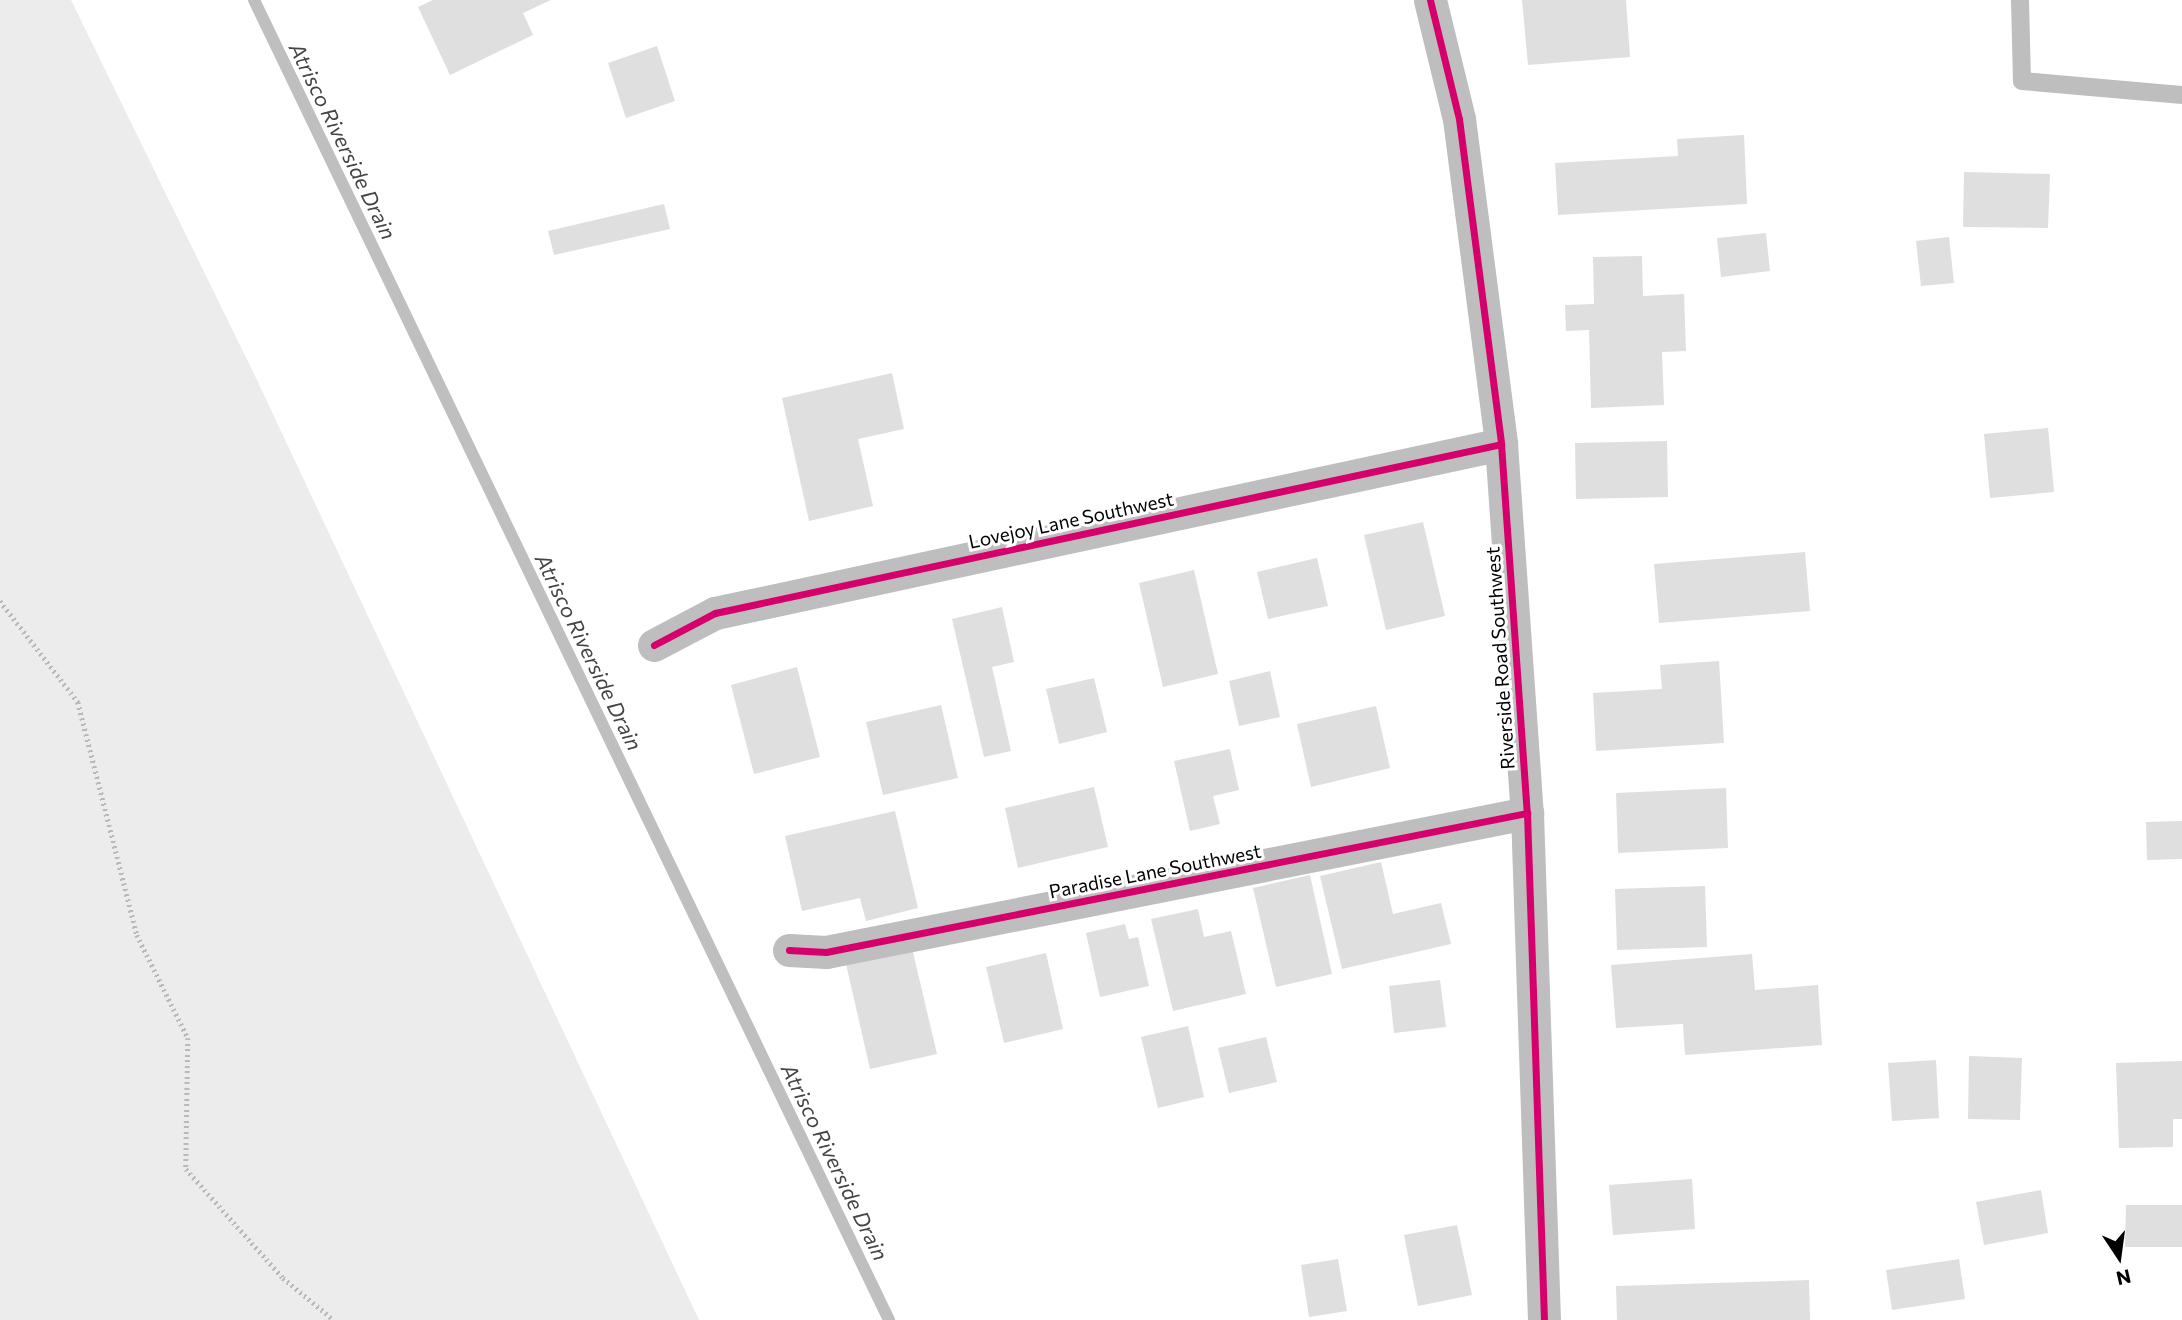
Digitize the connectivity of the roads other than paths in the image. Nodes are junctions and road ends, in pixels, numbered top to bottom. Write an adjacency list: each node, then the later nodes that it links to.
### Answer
1 (1430, 0): 4 (street, Riverside Road Southwest)
2 (2020, 0): 3 (lane)
3 (2182, 95)
4 (1501, 444): 5 (street, Lovejoy Lane Southwest); 6 (street, Riverside Road Southwest)
5 (654, 645)
6 (1527, 813): 7 (street, Paradise Lane Southwest); 8 (street, Riverside Road Southwest)
7 (789, 950)
8 (1544, 1320)

